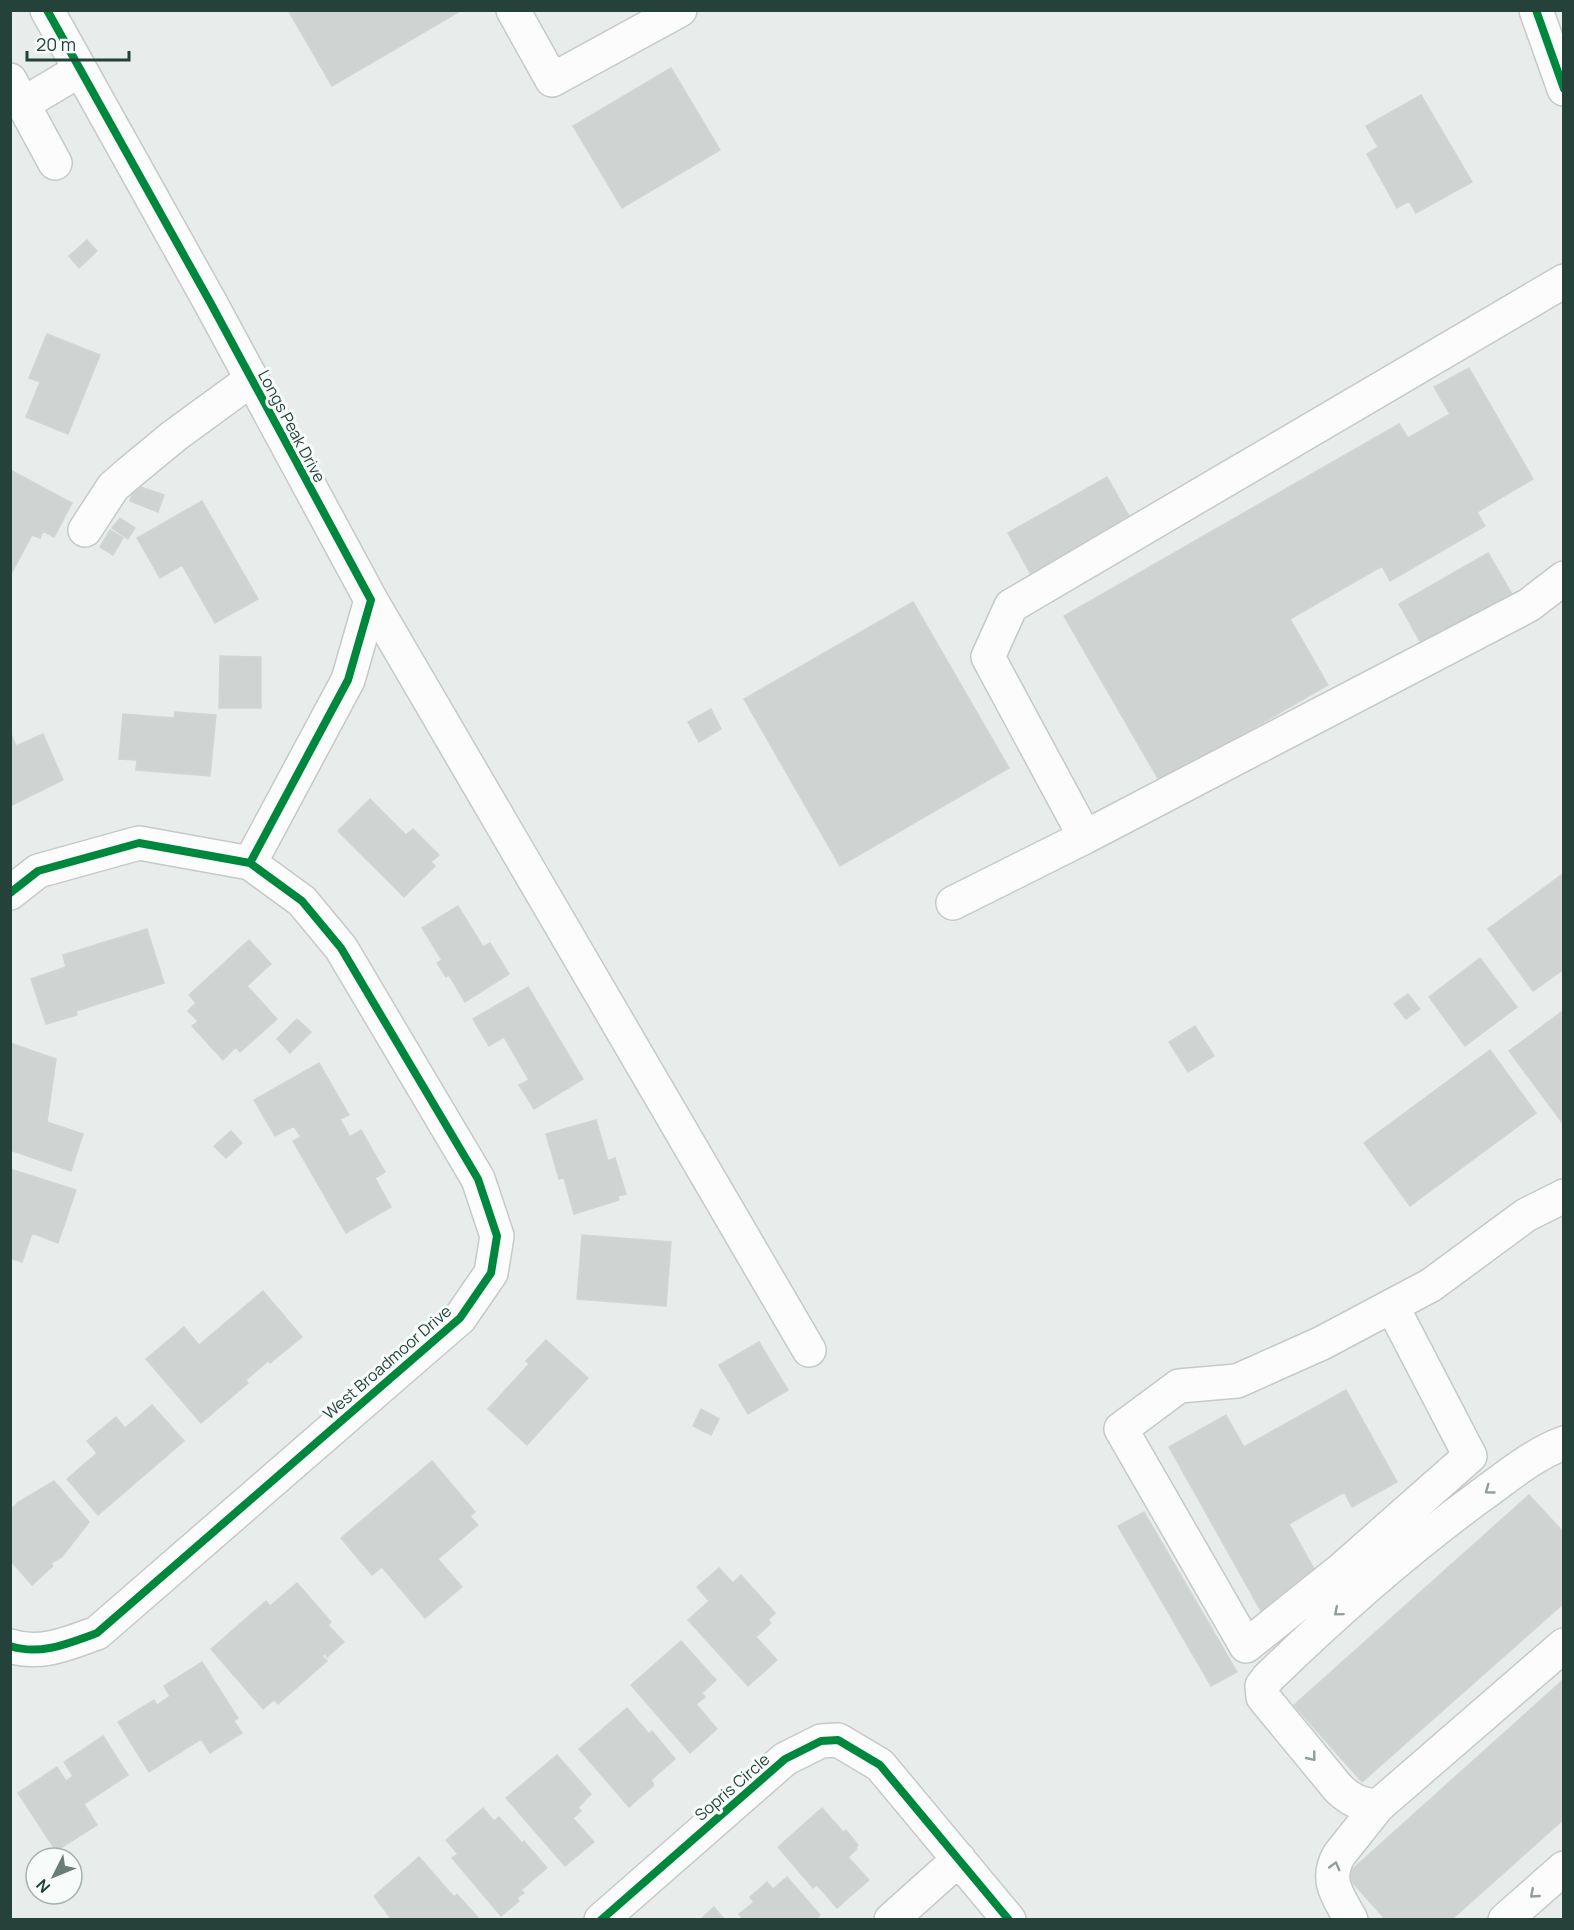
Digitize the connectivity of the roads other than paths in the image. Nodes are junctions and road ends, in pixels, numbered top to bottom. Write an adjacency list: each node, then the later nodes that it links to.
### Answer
1 (47, 10): 5 (street, Longs Peak Drive)
2 (513, 10): 3 (street)
3 (680, 10)
4 (1536, 10): 6 (street)
5 (80, 70): 7 (street); 10 (street, Longs Peak Drive)
6 (1563, 89)
7 (17, 92): 8 (street)
8 (55, 163)
9 (1563, 281): 14 (street)
10 (252, 379): 11 (street); 13 (street, Longs Peak Drive)
11 (85, 530)
12 (1563, 578): 14 (street)
13 (371, 600): 15 (street); 20 (street, Longs Peak Drive)
14 (1085, 837): 17 (street)
15 (250, 863): 16 (street); 23 (street, West Broadmoor Drive)
16 (10, 892)
17 (953, 903)
18 (1563, 1196): 19 (street)
19 (1392, 1306): 19 (street)
20 (809, 1350)
21 (1550, 1449): 24 (street, one-way to 24)
22 (1563, 1645): 24 (street)
23 (10, 1646)
24 (1378, 1806): 30 (street, one-way to 24)
25 (958, 1859): 27 (street, Sopris Circle); 28 (street); 29 (street, Sopris Circle)
26 (1563, 1868): 31 (street, one-way to 31)
27 (601, 1920)
28 (891, 1920)
29 (1010, 1920)
30 (1351, 1920)
31 (1505, 1920)

